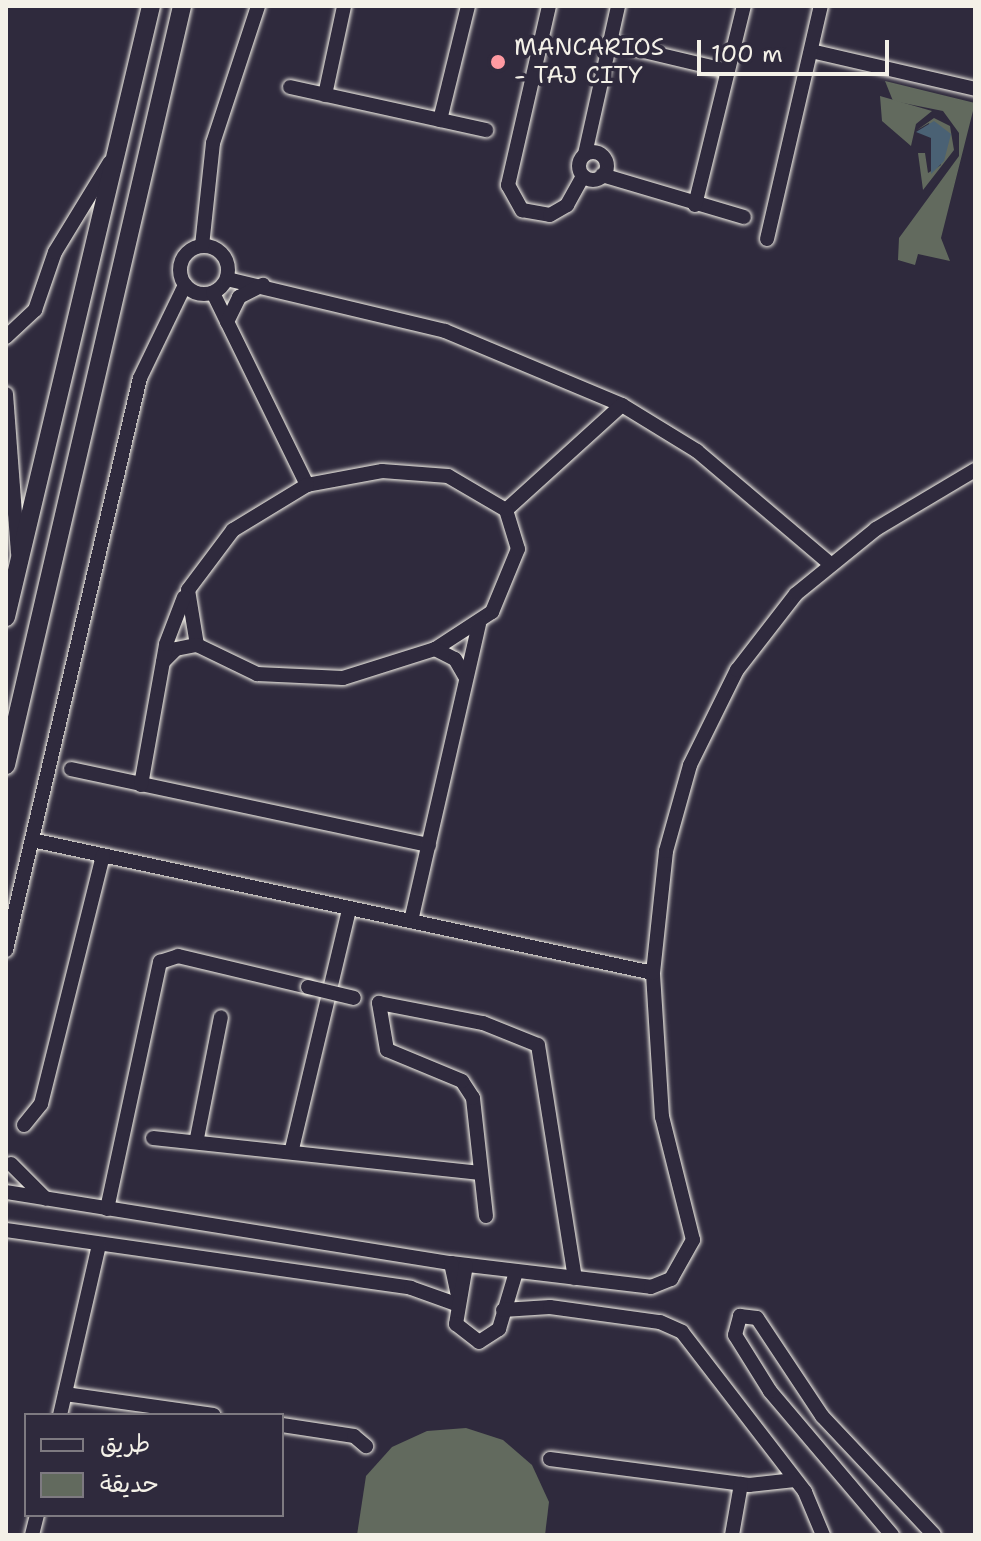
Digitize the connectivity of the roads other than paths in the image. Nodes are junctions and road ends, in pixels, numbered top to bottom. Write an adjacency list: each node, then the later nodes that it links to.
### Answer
1 (151, 6): 18 (main road)
2 (182, 6): 46 (main road)
3 (258, 6): 25 (street)
4 (344, 6): 15 (street)
5 (468, 6): 16 (street)
6 (549, 6): 21 (street)
7 (618, 6): 10 (street)
8 (744, 6): 12 (street)
9 (821, 6): 11 (street)
10 (610, 43): 12 (street); 19 (street)
11 (811, 51): 14 (street); 24 (street)
12 (728, 71): 22 (street)
13 (290, 87): 15 (street)
14 (975, 89)
15 (325, 95): 16 (street)
16 (440, 120): 17 (street)
17 (486, 130)
18 (116, 152): 31 (street); 38 (main road)
19 (585, 154): 20 (street); 21 (street)
20 (602, 175): 21 (street); 22 (street)
21 (583, 176)
22 (695, 205): 23 (street)
23 (744, 217)
24 (767, 239)
25 (202, 246): 26 (street); 27 (street)
26 (227, 279): 28 (street); 29 (street)
27 (185, 285): 29 (street); 49 (street)
28 (264, 285): 30 (street); 33 (street)
29 (213, 293): 30 (street)
30 (227, 322): 35 (street)
31 (6, 337)
32 (6, 394): 38 (street)
33 (622, 405): 36 (street); 37 (street)
34 (975, 470): 37 (street)
35 (307, 485): 36 (street); 39 (street)
36 (506, 510): 41 (street)
37 (829, 563): 55 (street)
38 (18, 564): 40 (main road)
39 (188, 590): 42 (street); 44 (street)
40 (6, 617)
41 (479, 624): 43 (street); 45 (street)
42 (197, 645): 43 (street); 44 (street)
43 (435, 649): 45 (street)
44 (163, 663): 48 (street)
45 (466, 678): 50 (street)
46 (6, 765)
47 (71, 769): 48 (street)
48 (141, 785): 50 (street)
49 (32, 840): 51 (street); 54 (street)
50 (429, 845): 53 (street)
51 (103, 856): 52 (street); 58 (street)
52 (349, 909): 53 (street); 61 (street)
53 (411, 921): 55 (street)
54 (6, 950)
55 (653, 973): 74 (street)
56 (379, 1003): 63 (street); 67 (street, bridge); 74 (street)
57 (221, 1017): 60 (street)
58 (24, 1125)
59 (153, 1138): 60 (street)
60 (197, 1138): 61 (street)
61 (292, 1149): 63 (street)
62 (8, 1160): 64 (street); 66 (street)
63 (478, 1173): 68 (street)
64 (6, 1179)
65 (6, 1192): 66 (street)
66 (47, 1199): 67 (street)
67 (107, 1209): 71 (street)
68 (486, 1216)
69 (6, 1230): 70 (street)
70 (99, 1245): 75 (street); 77 (street)
71 (458, 1264): 72 (street); 75 (street)
72 (500, 1269): 73 (street); 76 (street)
73 (516, 1272): 74 (street); 76 (street)
74 (575, 1278)
75 (456, 1298): 76 (street)
76 (503, 1303): 83 (street)
77 (65, 1394): 78 (street); 79 (street)
78 (60, 1413)
79 (200, 1413)
80 (284, 1425): 81 (street)
81 (366, 1446)
82 (550, 1459): 84 (street)
83 (795, 1480): 84 (street); 87 (street)
84 (745, 1485): 85 (street); 86 (street)
85 (732, 1535)
86 (739, 1535)
87 (823, 1535)
88 (892, 1535): 89 (street)
89 (934, 1535)

